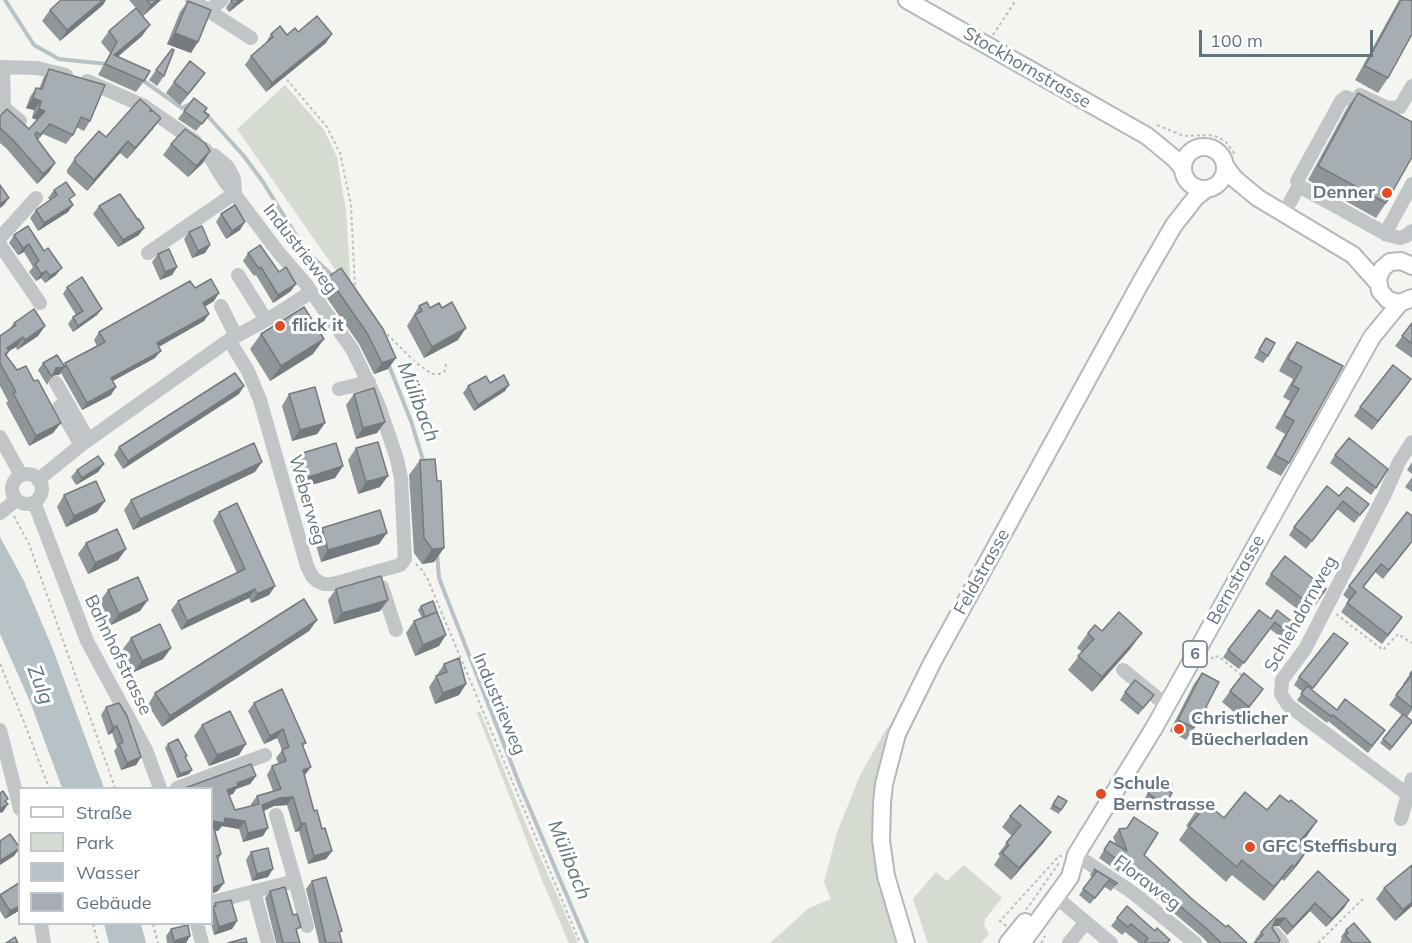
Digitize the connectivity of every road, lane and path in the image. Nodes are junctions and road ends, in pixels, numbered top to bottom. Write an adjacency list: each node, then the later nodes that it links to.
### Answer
1 (192, 0): 5 (street)
2 (222, 0): 5 (street)
3 (907, 0): 7 (main road, Stockhornstrasse)
4 (1016, 0): 7 (path)
5 (209, 10): 6 (street)
6 (251, 38)
7 (987, 45): 14 (main road, Stockhornstrasse)
8 (2, 67): 12 (street, Industrieweg); 21 (street, Industrieweg)
9 (281, 73): 35 (path)
10 (1412, 86): 11 (street)
11 (1346, 97): 13 (street); 19 (street)
12 (20, 121)
13 (1398, 124)
14 (1151, 130): 15 (main road, Stockhornstrasse); 16 (path); 17 (main road, Stockhornstrasse)
15 (1195, 149): 16 (main road); 17 (main road)
16 (1232, 165): 20 (main road); 23 (main road)
17 (1184, 174): 20 (main road); 25 (main road, Feldstrasse)
18 (1412, 184): 27 (street)
19 (1299, 186): 24 (street); 27 (street)
20 (1210, 188): 23 (main road); 25 (main road, Feldstrasse)
21 (235, 193): 30 (street); 36 (street, Industrieweg)
22 (36, 198): 28 (street)
23 (1258, 198): 24 (main road)
24 (1284, 213): 31 (main road)
25 (1174, 225): 99 (main road, Feldstrasse)
26 (1412, 231): 27 (street)
27 (1385, 234)
28 (0, 238)
29 (0, 245): 38 (street)
30 (148, 253)
31 (1353, 255): 32 (main road); 34 (main road)
32 (1404, 260): 34 (main road)
33 (238, 275): 40 (street)
34 (1379, 287): 37 (main road); 42 (main road, Bernstrasse / 6)
35 (356, 291)
36 (311, 292): 40 (street); 45 (street, Industrieweg)
37 (1408, 300): 42 (main road, Bernstrasse / 6)
38 (40, 303)
39 (221, 306): 43 (street)
40 (266, 320): 43 (street)
41 (377, 325): 44 (path)
42 (1372, 337): 61 (main road, Bernstrasse / 6)
43 (232, 338): 50 (street); 57 (street, Weberweg)
44 (446, 363)
45 (369, 382): 47 (street); 56 (street, Industrieweg)
46 (56, 383): 50 (street)
47 (339, 389)
48 (59, 407): 50 (street)
49 (0, 437): 52 (street)
50 (84, 442): 53 (street)
51 (1412, 442): 58 (street, Schlehdornweg)
52 (21, 475): 53 (street); 55 (street)
53 (38, 480): 54 (street)
54 (34, 502): 55 (street); 72 (street, Bahnhofstrasse)
55 (7, 508): 71 (path)
56 (405, 559): 57 (street, Weberweg); 98 (path, Industrieweg)
57 (378, 571): 59 (street)
58 (1327, 607): 60 (path); 74 (street, Schlehdornweg)
59 (396, 630)
60 (1412, 643)
61 (1199, 648): 64 (path); 65 (main road, Bernstrasse / 6)
62 (0, 664): 70 (path)
63 (1123, 670): 65 (street)
64 (1246, 679)
65 (1166, 705): 78 (main road, Bernstrasse / 6)
66 (0, 730): 69 (street)
67 (265, 755): 73 (street)
68 (1412, 779): 74 (street)
69 (6, 780): 75 (street)
70 (47, 787)
71 (114, 787)
72 (159, 787)
73 (182, 787)
74 (1407, 794): 77 (street)
75 (18, 805)
76 (276, 815): 79 (street)
77 (1401, 819)
78 (1076, 855): 81 (main road, Bernstrasse / 6); 91 (main road, 6); 104 (street, Floraweg)
79 (295, 880): 80 (street); 90 (street)
80 (254, 891): 83 (street); 97 (street)
81 (1056, 897): 85 (street); 100 (main road, Bernstrasse / 6)
82 (1364, 898): 105 (path)
83 (213, 902)
84 (1025, 912): 91 (path)
85 (1086, 922): 102 (street); 103 (street)
86 (41, 925): 93 (street)
87 (93, 925): 94 (path)
88 (153, 925): 95 (path)
89 (197, 925): 96 (street)
90 (307, 926)
91 (1008, 936)
92 (1046, 937): 101 (path)
93 (44, 943)
94 (98, 943)
95 (158, 943)
96 (202, 943)
97 (268, 943)
98 (580, 943)
99 (906, 943)
100 (1022, 943)
101 (1041, 943)
102 (1069, 943)
103 (1111, 943)
104 (1195, 943)
105 (1318, 943)

